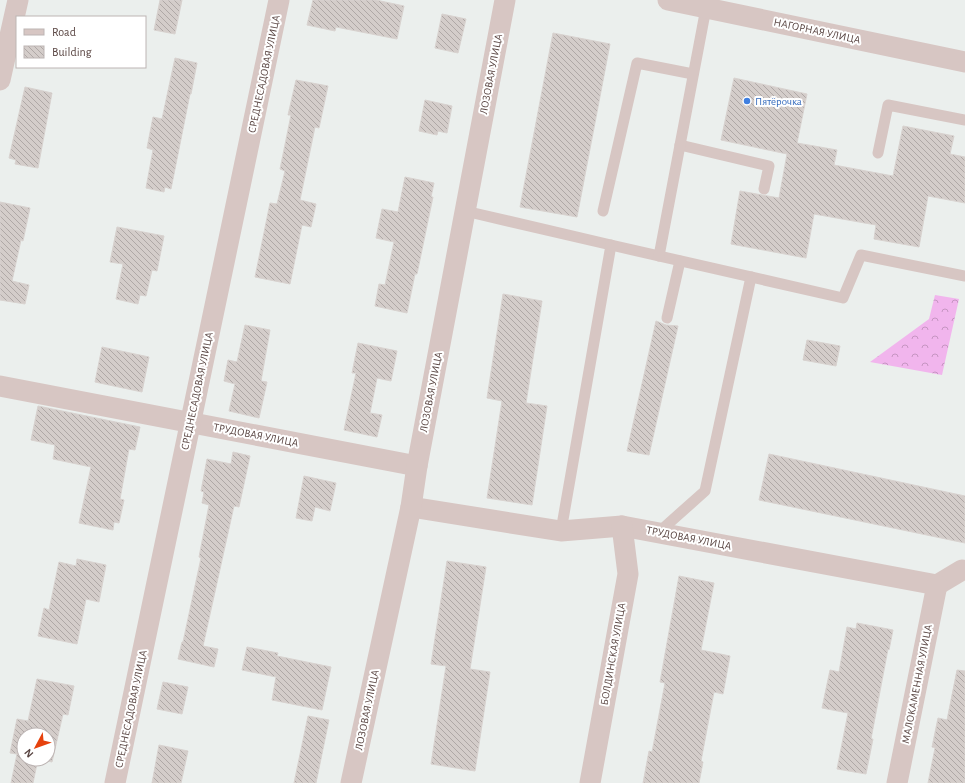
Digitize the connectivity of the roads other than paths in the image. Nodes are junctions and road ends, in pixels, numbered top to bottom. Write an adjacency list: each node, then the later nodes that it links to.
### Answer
1 (18, 0): 8 (street)
2 (279, 0): 22 (street, СРЕДНЕСАДОВАЯ УЛИЦА)
3 (505, 0): 13 (street, ЛОЗОВАЯ УЛИЦА)
4 (668, 0): 5 (street, НАГОРНАЯ УЛИЦА)
5 (706, 8): 6 (street, НАГОРНАЯ УЛИЦА); 7 (lane)
6 (965, 62)
7 (693, 74): 10 (lane); 14 (lane)
8 (0, 80)
9 (965, 120): 11 (lane)
10 (680, 145): 12 (lane); 16 (lane)
11 (878, 153)
12 (764, 188)
13 (465, 211): 15 (lane); 23 (street, ЛОЗОВАЯ УЛИЦА)
14 (603, 211)
15 (611, 245): 16 (lane); 26 (lane)
16 (659, 256): 17 (lane)
17 (680, 261): 19 (lane); 20 (lane)
18 (965, 276): 19 (lane)
19 (751, 277): 27 (lane)
20 (667, 318)
21 (0, 386): 22 (street, ТРУДОВАЯ УЛИЦА)
22 (191, 422): 23 (street, ТРУДОВАЯ УЛИЦА); 30 (street, СРЕДНЕСАДОВАЯ УЛИЦА)
23 (417, 466): 24 (street, ЛОЗОВАЯ УЛИЦА)
24 (411, 507): 26 (street, ТРУДОВАЯ УЛИЦА); 31 (street, ЛОЗОВАЯ УЛИЦА)
25 (622, 526): 26 (street, ТРУДОВАЯ УЛИЦА); 27 (street, ТРУДОВАЯ УЛИЦА); 32 (street, БОЛДИНСКАЯ УЛИЦА)
26 (561, 531)
27 (659, 532): 29 (street, ТРУДОВАЯ УЛИЦА)
28 (962, 570): 29 (street)
29 (937, 585): 33 (street, МАЛОКАМЕННАЯ УЛИЦА)
30 (115, 783)
31 (351, 783)
32 (590, 783)
33 (897, 783)

